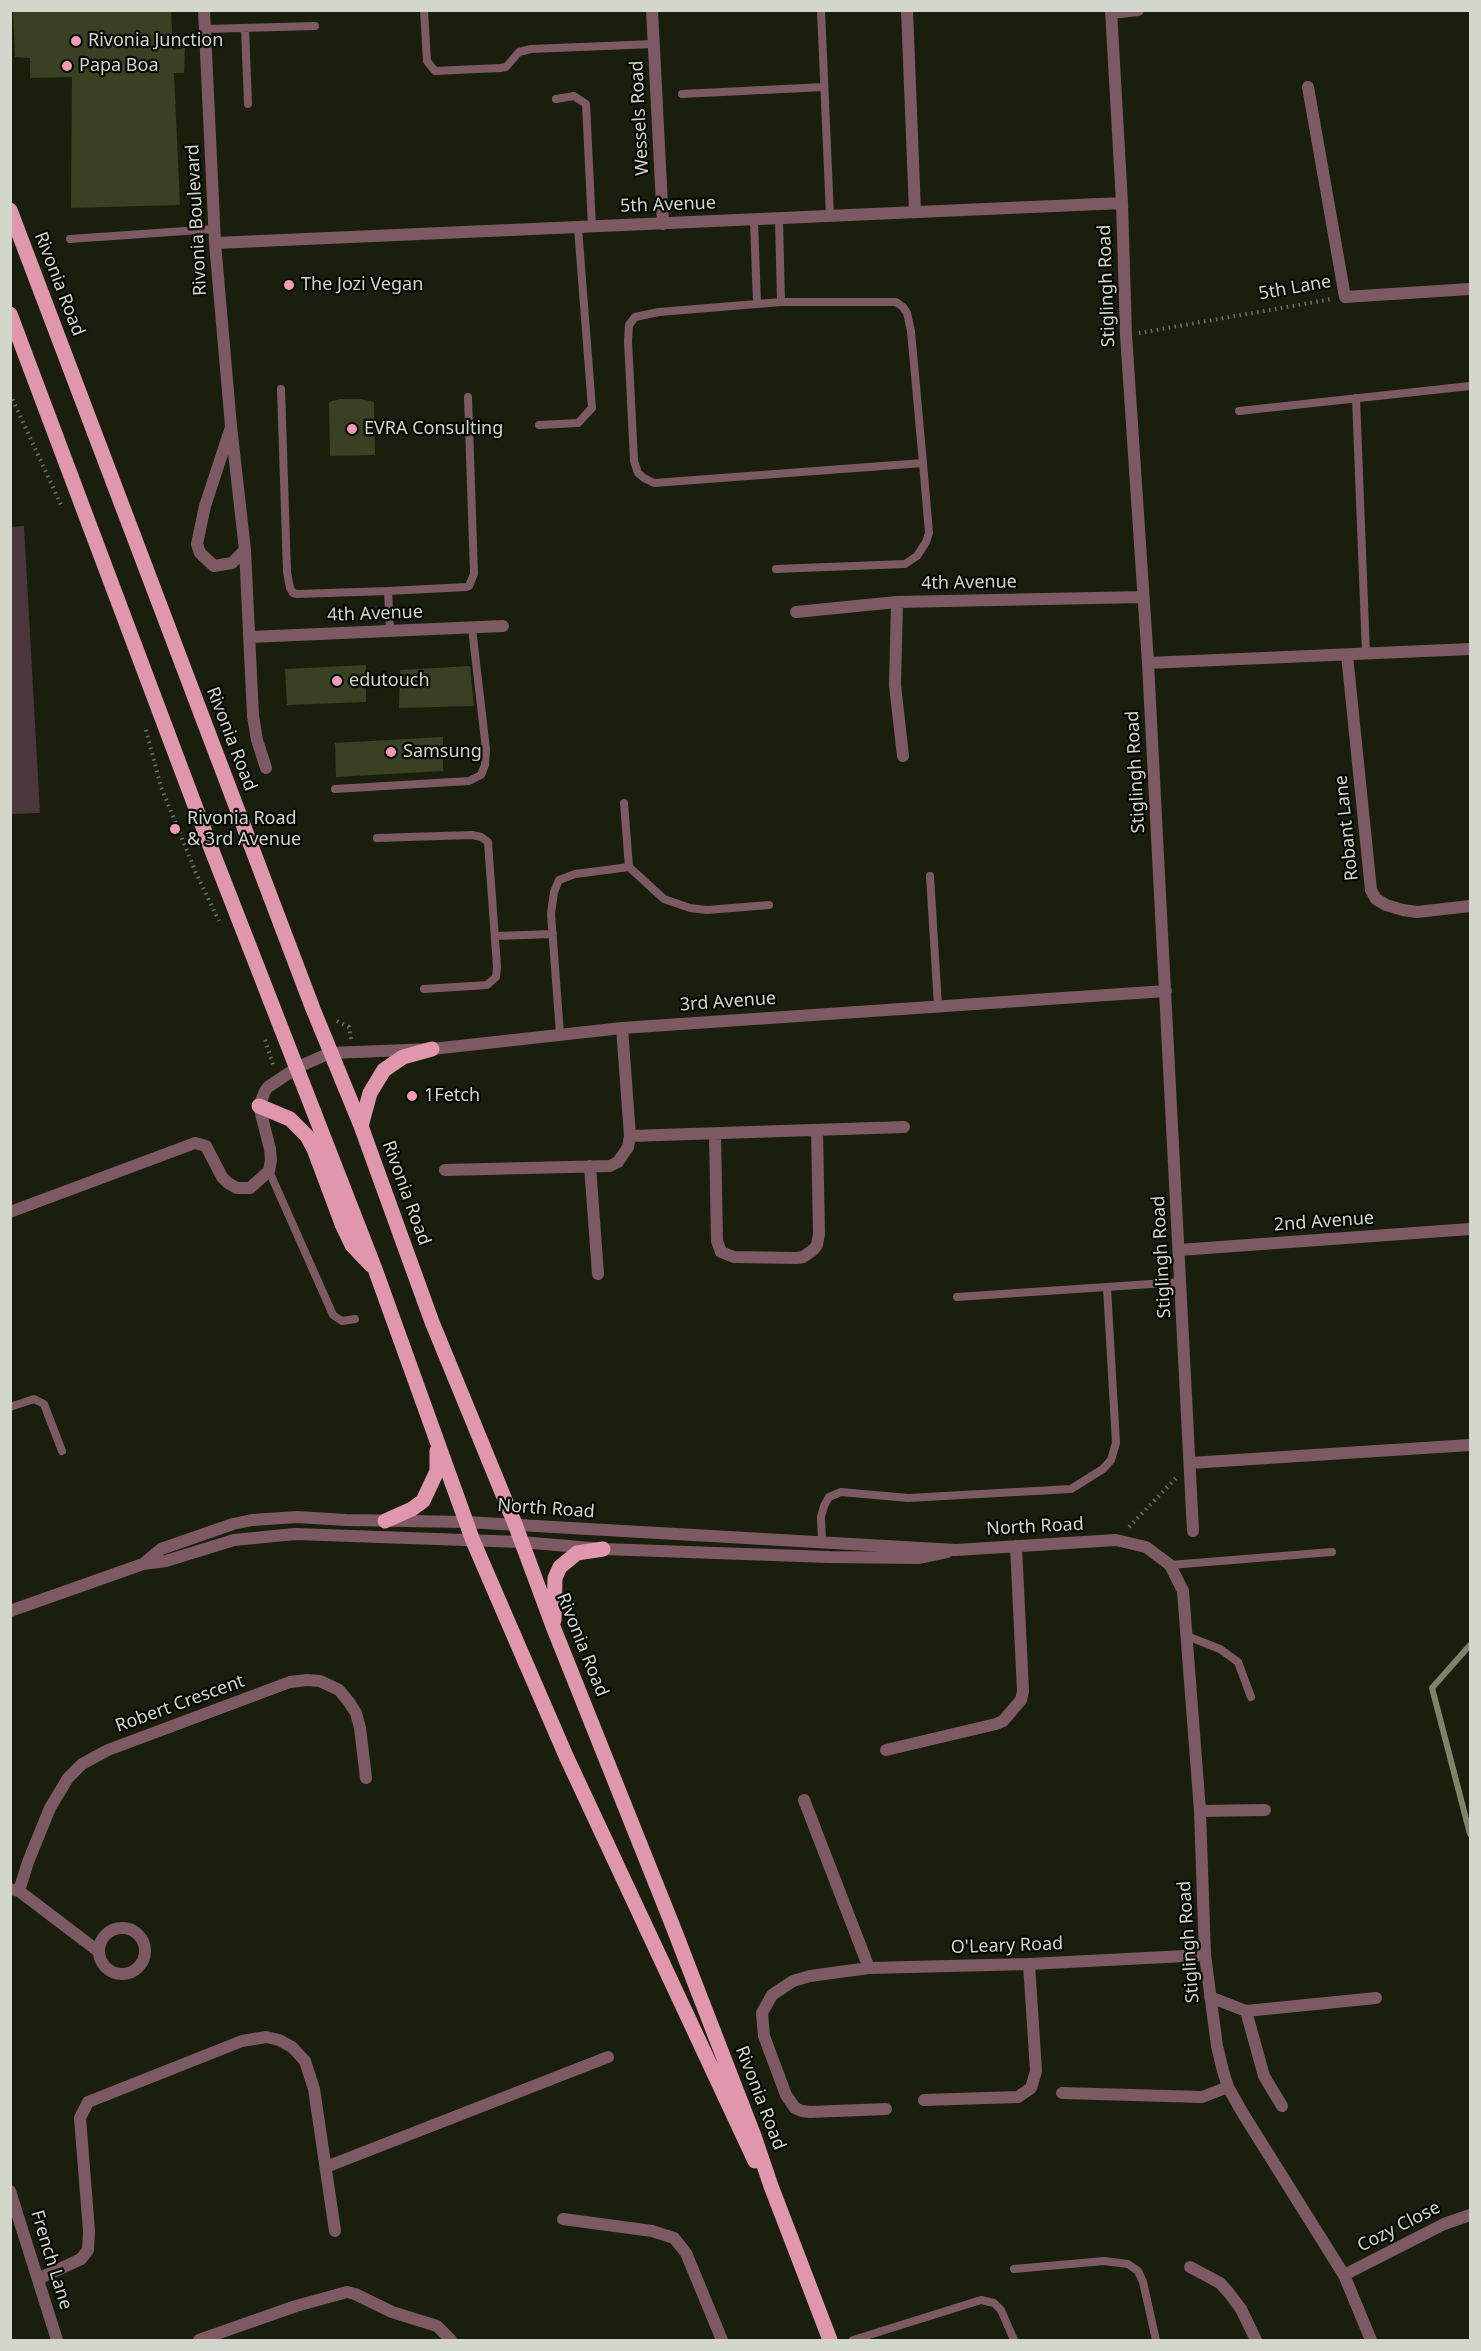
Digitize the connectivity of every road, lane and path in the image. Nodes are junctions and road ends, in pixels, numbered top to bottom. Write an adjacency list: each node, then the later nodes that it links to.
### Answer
1 (204, 10): 10 (street, Rivonia Boulevard)
2 (424, 10): 11 (lane)
3 (652, 10): 11 (street, Wessels Road)
4 (821, 10): 12 (lane)
5 (907, 10): 19 (street)
6 (1138, 10): 7 (street)
7 (1111, 12): 17 (street, Stiglingh Road)
8 (315, 26): 9 (lane)
9 (245, 28): 10 (lane); 16 (lane)
10 (205, 29): 26 (street, Rivonia Boulevard)
11 (654, 44): 23 (street, Wessels Road)
12 (824, 87): 14 (lane); 20 (lane)
13 (1308, 87): 30 (street)
14 (682, 94)
15 (556, 99): 24 (lane)
16 (248, 104)
17 (1122, 203): 19 (street, 5th Avenue); 34 (street, Stiglingh Road)
18 (10, 210): 78 (main road, Rivonia Road)
19 (915, 212): 20 (street, 5th Avenue)
20 (830, 216): 21 (street, 5th Avenue)
21 (779, 219): 22 (street, 5th Avenue); 31 (lane)
22 (754, 220): 23 (street, 5th Avenue); 32 (lane)
23 (663, 224): 24 (street, 5th Avenue)
24 (592, 227): 25 (street, 5th Avenue)
25 (578, 228): 28 (street, 5th Avenue); 41 (lane)
26 (214, 229): 27 (lane); 28 (street, Rivonia Boulevard)
27 (70, 239)
28 (215, 243): 42 (street, Rivonia Boulevard)
29 (1470, 290): 30 (street, 5th Lane)
30 (1345, 297): 34 (path, 5th Lane)
31 (781, 302): 32 (lane); 43 (lane)
32 (757, 304): 43 (lane)
33 (10, 314): 79 (main road, Rivonia Road)
34 (1126, 335): 48 (street, Stiglingh Road)
35 (1470, 386): 39 (lane)
36 (281, 389): 47 (lane)
37 (10, 394): 44 (path)
38 (468, 397): 47 (lane)
39 (1356, 398): 40 (lane); 56 (lane)
40 (1239, 411)
41 (539, 425)
42 (231, 426): 45 (street, Rivonia Boulevard); 45 (street, Rivonia Boulevard)
43 (923, 463): 46 (lane)
44 (66, 518)
45 (245, 550): 54 (street, Rivonia Boulevard)
46 (776, 569)
47 (388, 591): 53 (lane)
48 (1143, 597): 49 (street, 4th Avenue); 58 (street, Stiglingh Road)
49 (897, 602): 50 (street, 4th Avenue); 60 (street)
50 (796, 612)
51 (503, 626): 52 (street, 4th Avenue)
52 (472, 628): 53 (street, 4th Avenue); 62 (lane)
53 (390, 631): 54 (street, 4th Avenue)
54 (250, 637): 61 (street, Rivonia Boulevard)
55 (1470, 649): 56 (street)
56 (1366, 654): 57 (street)
57 (1347, 655): 58 (street); 68 (street, Robant Lane)
58 (1148, 663): 73 (street, Stiglingh Road)
59 (145, 724): 69 (path)
60 (903, 756)
61 (266, 768)
62 (335, 789)
63 (624, 803): 65 (lane)
64 (377, 838): 71 (lane)
65 (629, 867): 67 (lane); 70 (lane)
66 (930, 876): 74 (lane)
67 (769, 905)
68 (1470, 906)
69 (224, 932)
70 (553, 934): 71 (lane); 76 (lane)
71 (495, 936): 72 (lane)
72 (424, 989)
73 (1166, 991): 74 (street, 3rd Avenue); 91 (street, Stiglingh Road)
74 (938, 1006): 75 (street, 3rd Avenue)
75 (622, 1028): 76 (street, 3rd Avenue); 85 (street)
76 (560, 1034): 77 (street, 3rd Avenue)
77 (432, 1049): 78 (street, 3rd Avenue); 81 (main road)
78 (330, 1053): 79 (street, 3rd Avenue); 81 (main road, Rivonia Road)
79 (297, 1067): 80 (street, 3rd Avenue); 92 (main road, Rivonia Road)
80 (259, 1106): 88 (street); 92 (main road)
81 (361, 1126): 105 (main road, Rivonia Road)
82 (904, 1126): 83 (street)
83 (817, 1130): 84 (street); 84 (street)
84 (715, 1134): 85 (street)
85 (630, 1136): 86 (street)
86 (590, 1166): 87 (street); 93 (street)
87 (445, 1170)
88 (269, 1171): 89 (street); 97 (lane)
89 (10, 1212)
90 (1470, 1229): 91 (street, 2nd Avenue)
91 (1179, 1250): 94 (street, Stiglingh Road)
92 (375, 1269): 99 (main road, Rivonia Road)
93 (598, 1274)
94 (1181, 1282): 95 (lane); 102 (street, Stiglingh Road)
95 (1107, 1288): 96 (lane); 110 (lane)
96 (957, 1297)
97 (355, 1319)
98 (10, 1407): 101 (lane)
99 (437, 1441): 103 (main road); 104 (main road, Rivonia Road)
100 (1470, 1445): 102 (street)
101 (62, 1451)
102 (1190, 1463): 106 (street, Stiglingh Road); 107 (path)
103 (385, 1521): 104 (street, North Road); 115 (street, North Road)
104 (466, 1522): 105 (street, North Road); 108 (main road, Rivonia Road)
105 (514, 1524): 109 (main road, Rivonia Road); 110 (street, North Road)
106 (1193, 1531)
107 (1116, 1540): 111 (street, North Road); 116 (street, Stiglingh Road)
108 (473, 1541): 109 (street, North Road); 115 (street, North Road); 141 (main road, Rivonia Road)
109 (521, 1542): 112 (street, North Road); 118 (main road, Rivonia Road)
110 (822, 1542): 113 (street, North Road)
111 (1016, 1546): 113 (street, North Road); 121 (street)
112 (603, 1549): 113 (street, North Road); 118 (main road)
113 (956, 1550)
114 (1332, 1552): 116 (lane)
115 (143, 1564): 117 (street, North Road)
116 (1170, 1565): 119 (street, Stiglingh Road)
117 (10, 1611)
118 (554, 1629): 141 (main road, Rivonia Road)
119 (1187, 1636): 120 (lane); 125 (street, Stiglingh Road)
120 (1251, 1697)
121 (886, 1750)
122 (366, 1779): 126 (street, Robert Crescent)
123 (804, 1800): 130 (street)
124 (1265, 1810): 125 (street)
125 (1200, 1811): 128 (street, Stiglingh Road)
126 (15, 1890): 127 (street)
127 (98, 1952)
128 (1205, 1955): 129 (street, O'Leary Road); 131 (street, Stiglingh Road)
129 (1029, 1964): 130 (street, O'Leary Road); 137 (street)
130 (869, 1968): 139 (street, O'Leary Road)
131 (1210, 1997): 133 (street); 135 (street, Stiglingh Road)
132 (1376, 1998): 133 (street)
133 (1246, 2011): 138 (street)
134 (608, 2057): 140 (street)
135 (1228, 2087): 136 (street); 148 (street, Stiglingh Road)
136 (1062, 2093)
137 (924, 2100)
138 (1282, 2106)
139 (886, 2109)
140 (326, 2167): 145 (street); 149 (street)
141 (771, 2186): 154 (main road, Rivonia Road)
142 (10, 2191): 149 (street, French Lane)
143 (1470, 2215): 148 (street, Cozy Close)
144 (563, 2219): 153 (street)
145 (335, 2231)
146 (1190, 2267): 158 (street)
147 (1014, 2269): 157 (lane)
148 (1344, 2275): 159 (street, Stiglingh Road)
149 (38, 2279): 150 (street, French Lane)
150 (57, 2340)
151 (199, 2340): 152 (street)
152 (451, 2340)
153 (722, 2340)
154 (830, 2340)
155 (853, 2340): 156 (lane)
156 (1014, 2340)
157 (1156, 2340)
158 (1256, 2340)
159 (1371, 2340)

